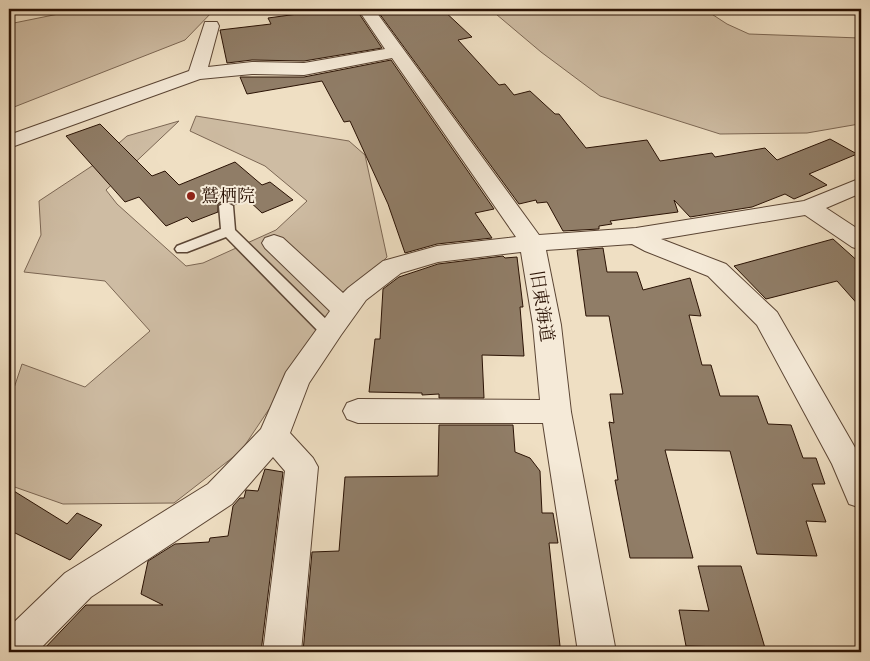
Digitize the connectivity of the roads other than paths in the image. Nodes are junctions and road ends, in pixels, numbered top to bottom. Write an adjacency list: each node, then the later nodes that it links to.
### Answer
1 (366, 9): 3 (street, 旧東海道)
2 (211, 26): 4 (street)
3 (397, 52): 4 (street); 13 (street, 旧東海道)
4 (197, 74): 5 (street)
5 (9, 142)
6 (861, 186): 8 (street)
7 (226, 206): 9 (lane)
8 (808, 207): 10 (street); 11 (street)
9 (228, 231): 14 (lane); 16 (lane)
10 (636, 236): 13 (street); 20 (street)
11 (861, 242)
12 (274, 243): 15 (street)
13 (532, 243): 15 (street); 18 (street, 旧東海道)
14 (182, 249)
15 (345, 310): 16 (street)
16 (328, 332): 19 (street)
17 (358, 411): 18 (street)
18 (556, 412): 23 (street, 旧東海道)
19 (273, 436): 21 (street); 22 (street)
20 (861, 494)
21 (10, 652)
22 (282, 652)
23 (597, 652)

